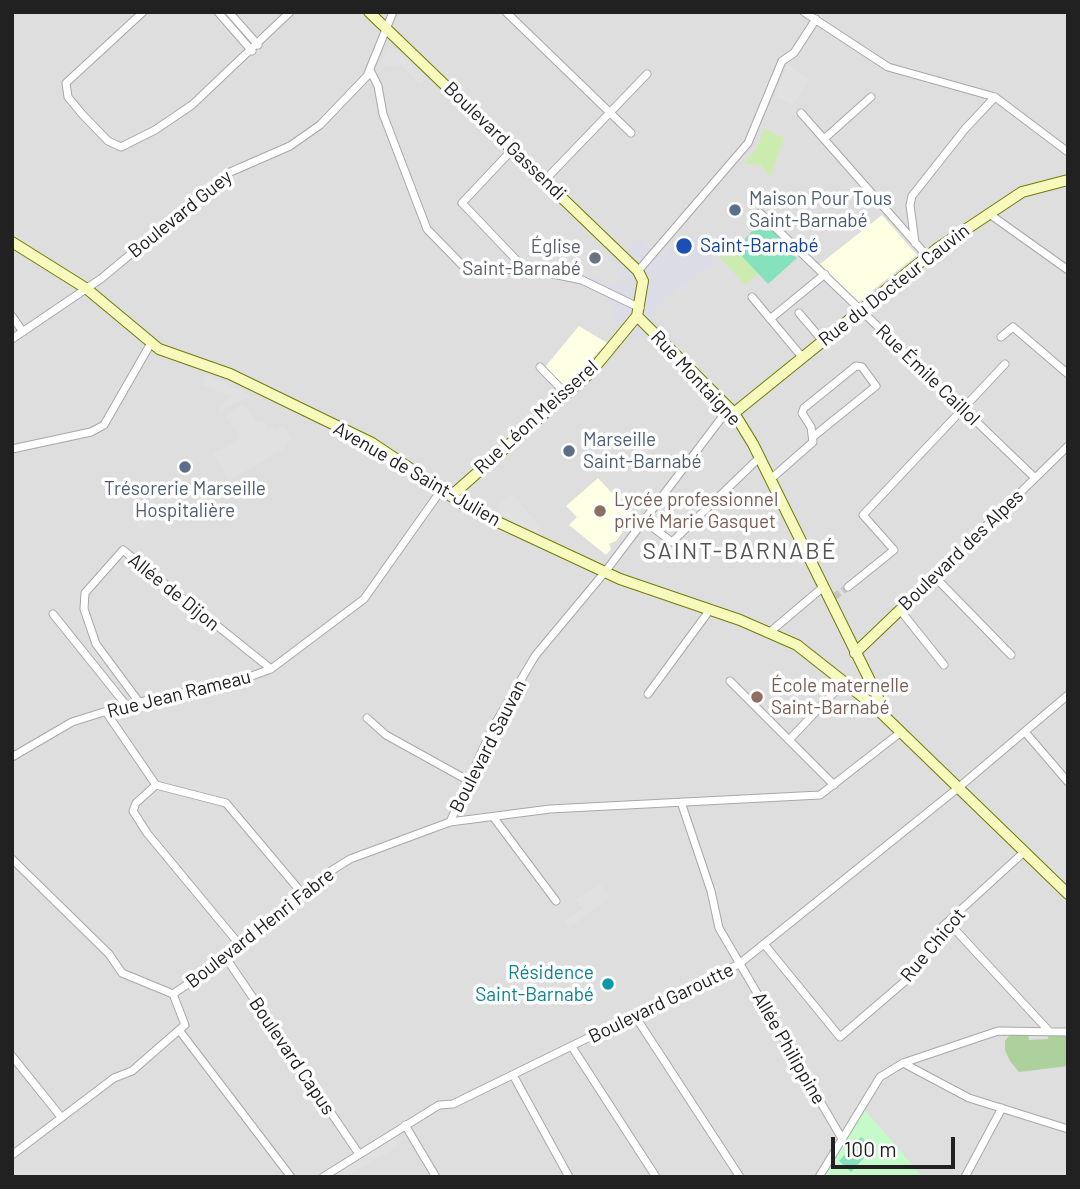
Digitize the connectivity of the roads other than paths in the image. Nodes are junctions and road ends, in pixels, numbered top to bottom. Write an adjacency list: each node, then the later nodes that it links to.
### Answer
1 (143, 12): 11 (street)
2 (218, 12): 11 (street)
3 (229, 12): 11 (street)
4 (290, 12): 11 (street)
5 (369, 12): 10 (street, Boulevard Gassendi)
6 (393, 12): 10 (street, Boulevard Guey)
7 (506, 12): 16 (street)
8 (804, 12): 9 (street)
9 (816, 19): 15 (street); 31 (street)
10 (386, 28): 12 (street, Boulevard Guey); 20 (street, Boulevard Gassendi)
11 (255, 48)
12 (370, 70): 29 (street); 33 (street, Boulevard Guey)
13 (647, 74): 16 (street)
14 (871, 97): 19 (street)
15 (995, 97): 21 (street); 27 (street)
16 (610, 112): 18 (street); 22 (street)
17 (801, 113): 19 (street)
18 (631, 133)
19 (824, 139): 27 (street)
20 (512, 150): 22 (street, Boulevard Gassendi); 29 (street)
21 (1068, 152)
22 (545, 180): 31 (street, Boulevard Gassendi)
23 (1068, 180): 25 (street, Rue du Docteur Cauvin)
24 (760, 213): 32 (street, Rue Émile Caillol)
25 (988, 214): 28 (street, Rue du Docteur Cauvin); 30 (street)
26 (12, 242): 33 (street, Avenue de Saint-Julien)
27 (915, 243): 28 (street)
28 (927, 256): 35 (street, Rue du Docteur Cauvin)
29 (524, 268): 36 (street)
30 (1068, 270)
31 (638, 271): 36 (street)
32 (825, 274): 35 (street, Rue Émile Caillol); 39 (street)
33 (87, 289): 40 (street, Boulevard Guey); 44 (street, Avenue de Saint-Julien)
34 (752, 297): 39 (street)
35 (860, 309): 43 (street, Rue du Docteur Cauvin); 50 (street, Rue Émile Caillol)
36 (639, 312): 49 (street, Rue Léon Meisserel); 51 (street, Rue Montaigne)
37 (799, 313): 43 (street)
38 (12, 316): 40 (street)
39 (770, 319): 45 (street)
40 (23, 332): 42 (street, Boulevard Guey)
41 (1001, 337): 48 (street)
42 (12, 339)
43 (822, 340): 45 (street, Rue du Docteur Cauvin)
44 (150, 343): 54 (street); 58 (street, Avenue de Saint-Julien)
45 (802, 356): 51 (street, Rue du Docteur Cauvin)
46 (1004, 364): 50 (street)
47 (540, 367): 49 (street)
48 (1068, 374)
49 (566, 394): 58 (street, Rue Léon Meisserel)
50 (963, 409): 57 (street, Rue Émile Caillol); 62 (street)
51 (732, 410): 55 (street, Rue Montaigne); 59 (street, Boulevard Sauvan)
52 (814, 436): 52 (street); 56 (street)
53 (1068, 446): 57 (street, Boulevard des Alpes)
54 (12, 449)
55 (760, 457): 56 (street, Rue Montaigne); 59 (street)
56 (772, 478): 63 (street, Rue Montaigne)
57 (1035, 478): 61 (street, Boulevard des Alpes)
58 (446, 492): 60 (street, Avenue de Saint-Julien); 71 (street, Rue Jean Rameau)
59 (644, 521): 60 (street, Boulevard Sauvan)
60 (605, 572): 65 (street, Avenue de Saint-Julien); 85 (street, Boulevard Sauvan)
61 (934, 576): 64 (street, Boulevard des Alpes); 69 (street)
62 (848, 587)
63 (822, 588): 67 (street); 68 (street, Rue Montaigne)
64 (900, 610): 68 (street, Boulevard des Alpes); 70 (street)
65 (709, 611): 67 (street, Avenue de Saint-Julien); 74 (street)
66 (53, 614): 77 (street)
67 (770, 632): 73 (street, Avenue de Saint-Julien)
68 (855, 653): 78 (street, Rue Montaigne)
69 (1012, 655)
70 (944, 665)
71 (271, 669): 76 (street, Rue Jean Rameau); 76 (street, Allée de Dijon)
72 (730, 681): 83 (street)
73 (845, 681): 78 (street, Avenue de Saint-Julien); 83 (street)
74 (648, 694)
75 (1068, 695): 82 (street, Boulevard Garoutte)
76 (139, 702): 77 (street, Rue Jean Rameau)
77 (126, 705): 79 (street, Rue Jean Rameau)
78 (873, 705): 81 (street, Avenue de Saint-Julien)
79 (106, 712): 84 (street, Rue Jean Rameau); 87 (street)
80 (367, 719): 85 (street)
81 (901, 732): 88 (street, Boulevard Henri Fabre); 89 (street, Avenue de Saint-Julien)
82 (1025, 732): 86 (street); 89 (street, Boulevard Garoutte)
83 (790, 739): 88 (street)
84 (12, 757)
85 (469, 781): 92 (street, Boulevard Sauvan)
86 (1068, 782)
87 (156, 785): 95 (street); 99 (street)
88 (834, 785): 90 (street, Boulevard Henri Fabre)
89 (958, 788): 93 (street, Avenue de Saint-Julien); 100 (street, Boulevard Garoutte)
90 (681, 802): 91 (street, Boulevard Henri Fabre); 102 (street, Allée Philippine)
91 (494, 818): 92 (street, Boulevard Henri Fabre); 97 (street)
92 (450, 822): 95 (street, Boulevard Henri Fabre)
93 (1024, 852): 96 (street, Avenue de Saint-Julien); 98 (street, Rue Chicot)
94 (12, 859): 103 (street)
95 (301, 892): 99 (street, Boulevard Henri Fabre)
96 (1068, 894)
97 (556, 901)
98 (948, 922): 100 (street, Rue Chicot); 106 (street)
99 (239, 944): 101 (street, Boulevard Henri Fabre)
100 (764, 944): 102 (street, Boulevard Garoutte)
101 (226, 958): 103 (street, Boulevard Henri Fabre); 117 (street, Boulevard Capus)
102 (739, 964): 104 (street, Boulevard Garoutte); 116 (street, Allée Philippine)
103 (173, 994): 105 (street, Boulevard Henri Fabre)
104 (635, 1016): 108 (street, Boulevard Garoutte); 124 (street)
105 (179, 1030): 113 (street); 119 (street)
106 (1048, 1030): 107 (street); 110 (street)
107 (1068, 1031)
108 (572, 1047): 111 (street, Boulevard Garoutte); 123 (street)
109 (12, 1056): 113 (street)
110 (902, 1063): 112 (street); 116 (street)
111 (513, 1075): 114 (street, Boulevard Garoutte); 122 (street)
112 (1002, 1108): 115 (street); 126 (street)
113 (61, 1117): 118 (street)
114 (405, 1125): 117 (street, Boulevard Garoutte); 121 (street)
115 (1068, 1129)
116 (841, 1137): 125 (street)
117 (359, 1154): 120 (street, Boulevard Garoutte)
118 (12, 1155)
119 (291, 1177)
120 (323, 1177)
121 (436, 1177)
122 (569, 1177)
123 (656, 1177)
124 (740, 1177)
125 (819, 1177)
126 (965, 1177)

